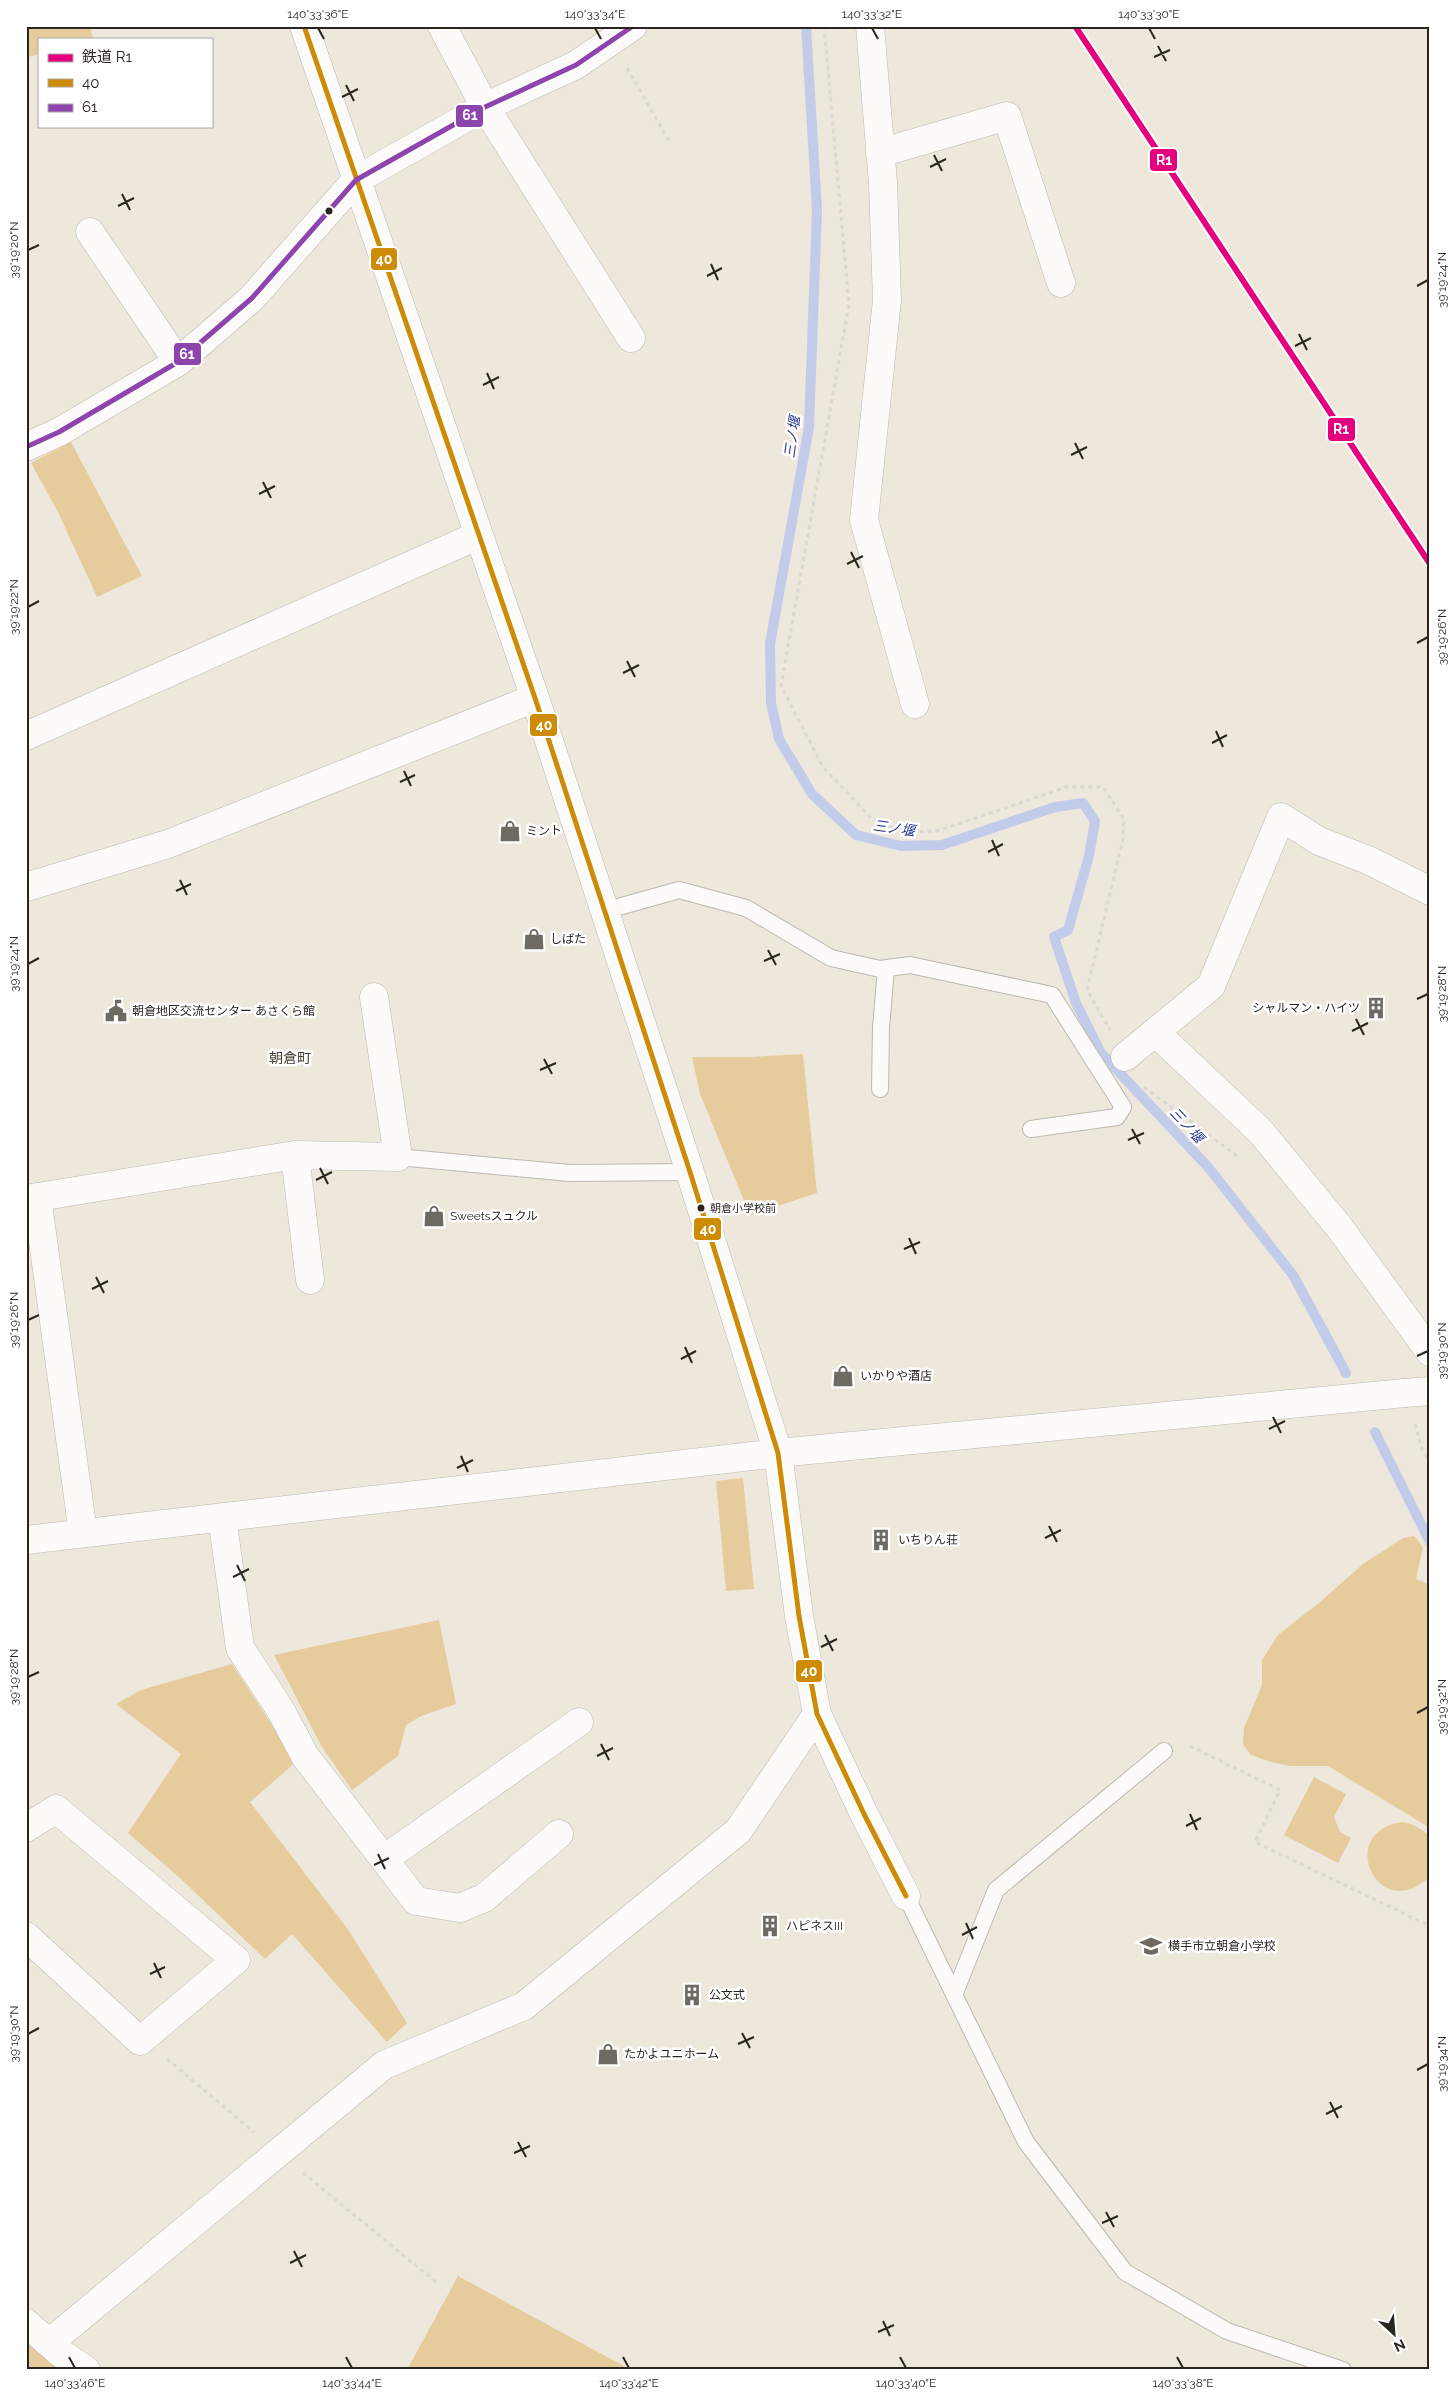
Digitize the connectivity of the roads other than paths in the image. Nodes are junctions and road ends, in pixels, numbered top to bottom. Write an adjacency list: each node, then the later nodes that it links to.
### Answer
1 (304, 26): 7 (street)
2 (442, 26): 5 (street)
3 (870, 26): 6 (street)
4 (622, 34): 5 (street)
5 (485, 107): 7 (street); 10 (street)
6 (880, 153): 9 (street); 15 (street)
7 (356, 180): 11 (street); 13 (street)
8 (90, 232): 11 (street)
9 (1061, 283)
10 (631, 338)
11 (178, 362): 12 (street)
12 (26, 447)
13 (480, 535): 14 (street); 16 (street)
14 (535, 698): 17 (street); 19 (street)
15 (915, 704)
16 (26, 736)
17 (26, 887)
18 (1430, 891): 22 (street)
19 (604, 911): 20 (lane); 28 (street)
20 (886, 968): 24 (lane); 25 (lane)
21 (374, 997): 27 (street)
22 (1155, 1032): 23 (street); 31 (street)
23 (1125, 1057)
24 (880, 1089)
25 (1031, 1129)
26 (294, 1155): 27 (street); 29 (street); 30 (street)
27 (398, 1156): 28 (lane)
28 (690, 1172): 33 (street)
29 (32, 1198): 35 (street)
30 (310, 1280)
31 (1430, 1352)
32 (1418, 1392): 33 (street)
33 (778, 1453): 34 (street); 37 (street)
34 (222, 1517): 35 (street); 42 (street)
35 (83, 1533): 36 (street)
36 (26, 1540)
37 (817, 1714): 43 (street); 47 (street)
38 (579, 1722): 42 (street)
39 (1164, 1751): 45 (lane)
40 (26, 1828): 44 (street)
41 (559, 1834): 42 (street)
42 (384, 1859)
43 (906, 1896): 45 (lane)
44 (26, 1936)
45 (954, 1995): 49 (lane)
46 (26, 2323): 47 (street)
47 (49, 2343): 48 (street)
48 (86, 2370)
49 (1343, 2370)

